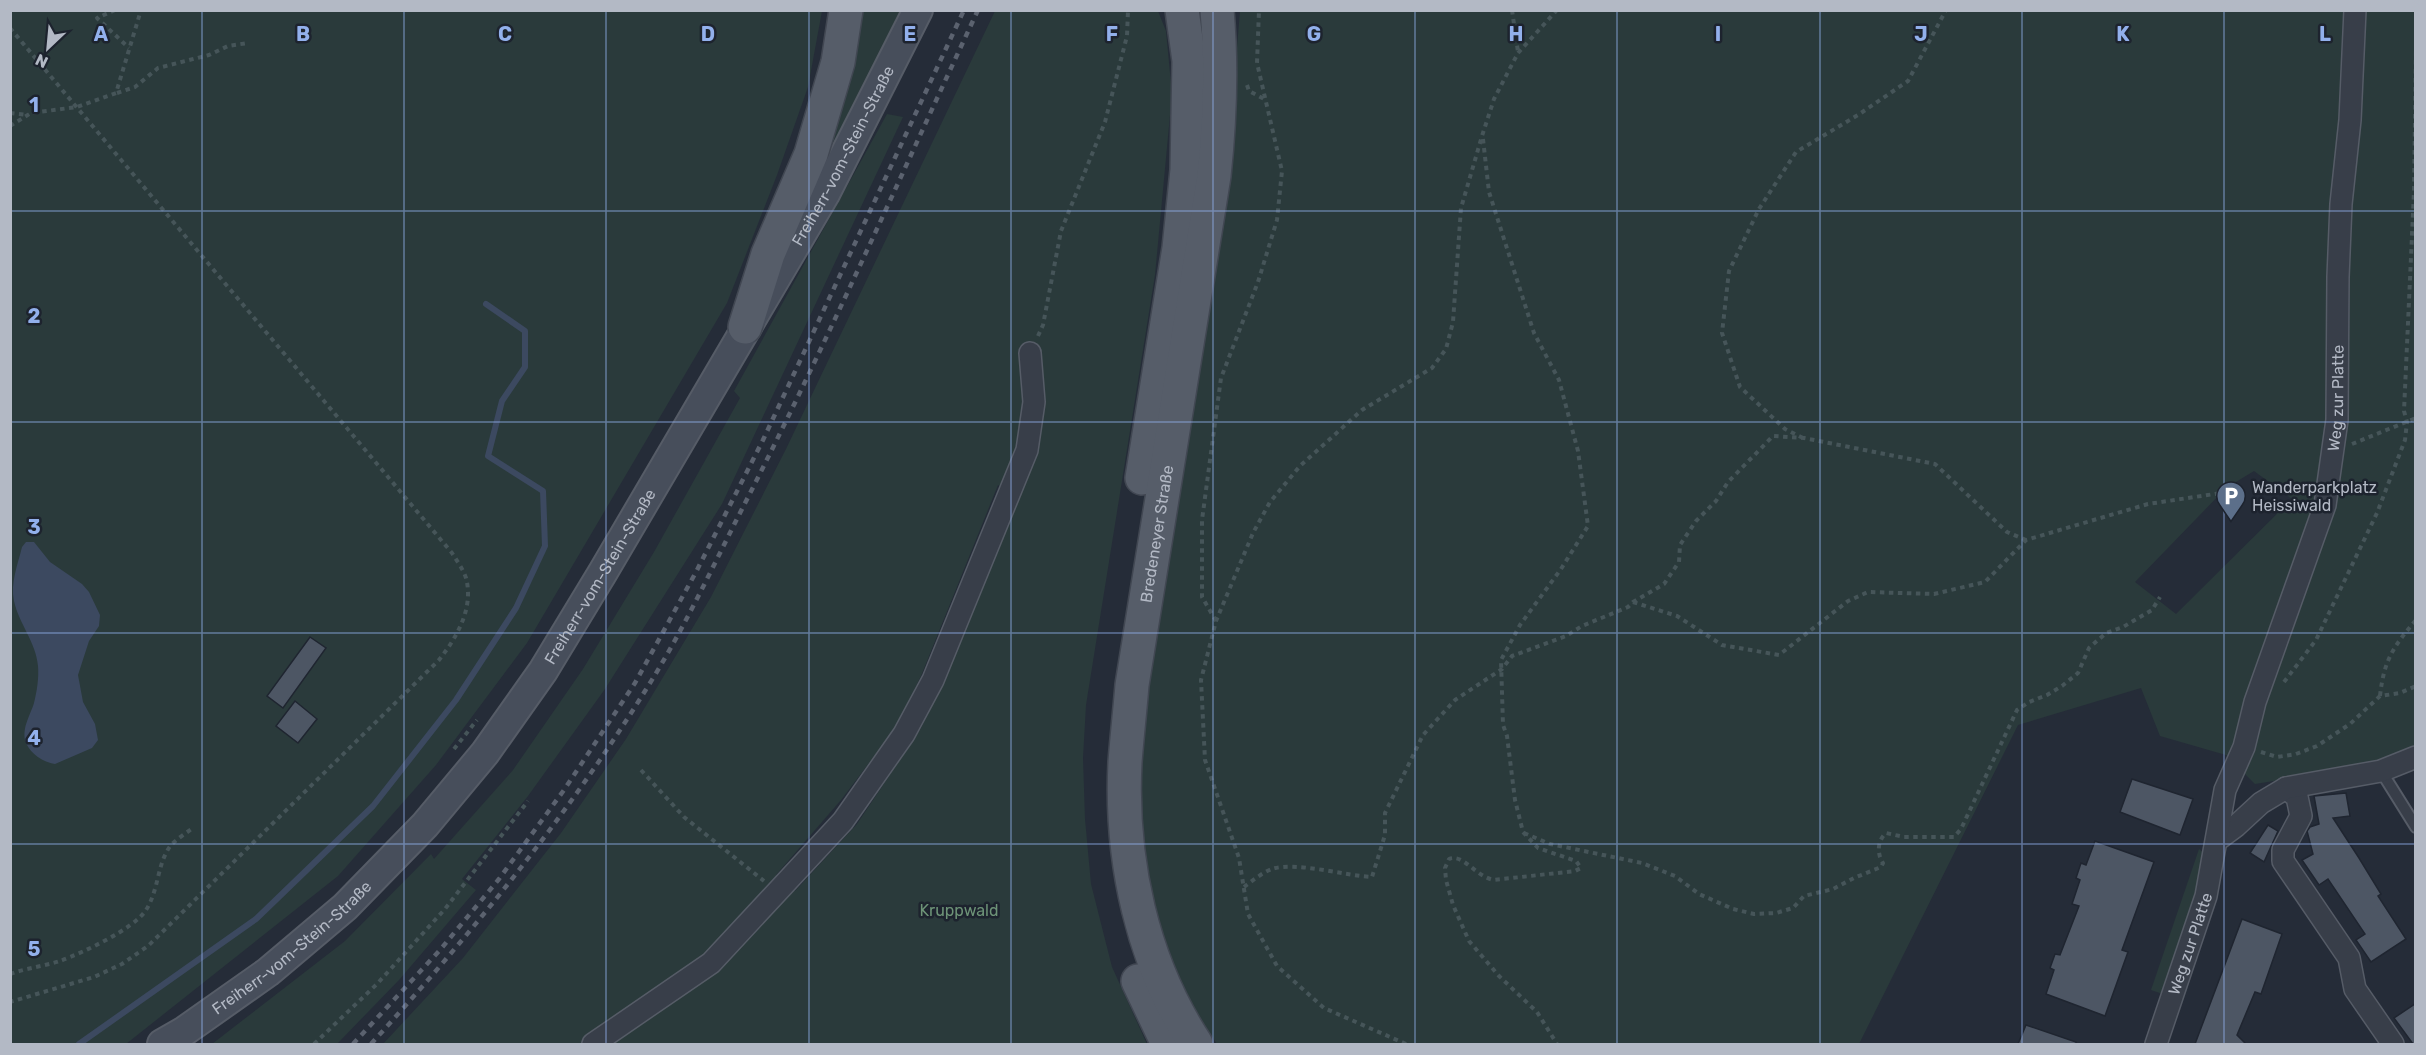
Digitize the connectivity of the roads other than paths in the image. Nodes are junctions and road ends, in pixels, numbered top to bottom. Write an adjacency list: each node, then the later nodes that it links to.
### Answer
1 (846, 10): 6 (main road)
2 (918, 10): 6 (main road, Freiherr-vom-Stein-Straße)
3 (1182, 10): 15 (main road, Bredeneyer Straße)
4 (1218, 10): 16 (main road, Bredeneyer Straße)
5 (2355, 10): 12 (street, Weg zur Platte)
6 (745, 327): 13 (main road, Freiherr-vom-Stein-Straße)
7 (1030, 353): 14 (street)
8 (2415, 757): 9 (street)
9 (2380, 771): 10 (street); 11 (lane)
10 (2286, 788): 12 (street); 18 (street)
11 (2415, 827)
12 (2217, 840): 17 (street, Weg zur Platte)
13 (162, 1044)
14 (593, 1044)
15 (1168, 1044)
16 (1196, 1044)
17 (2156, 1044)
18 (2393, 1044)

